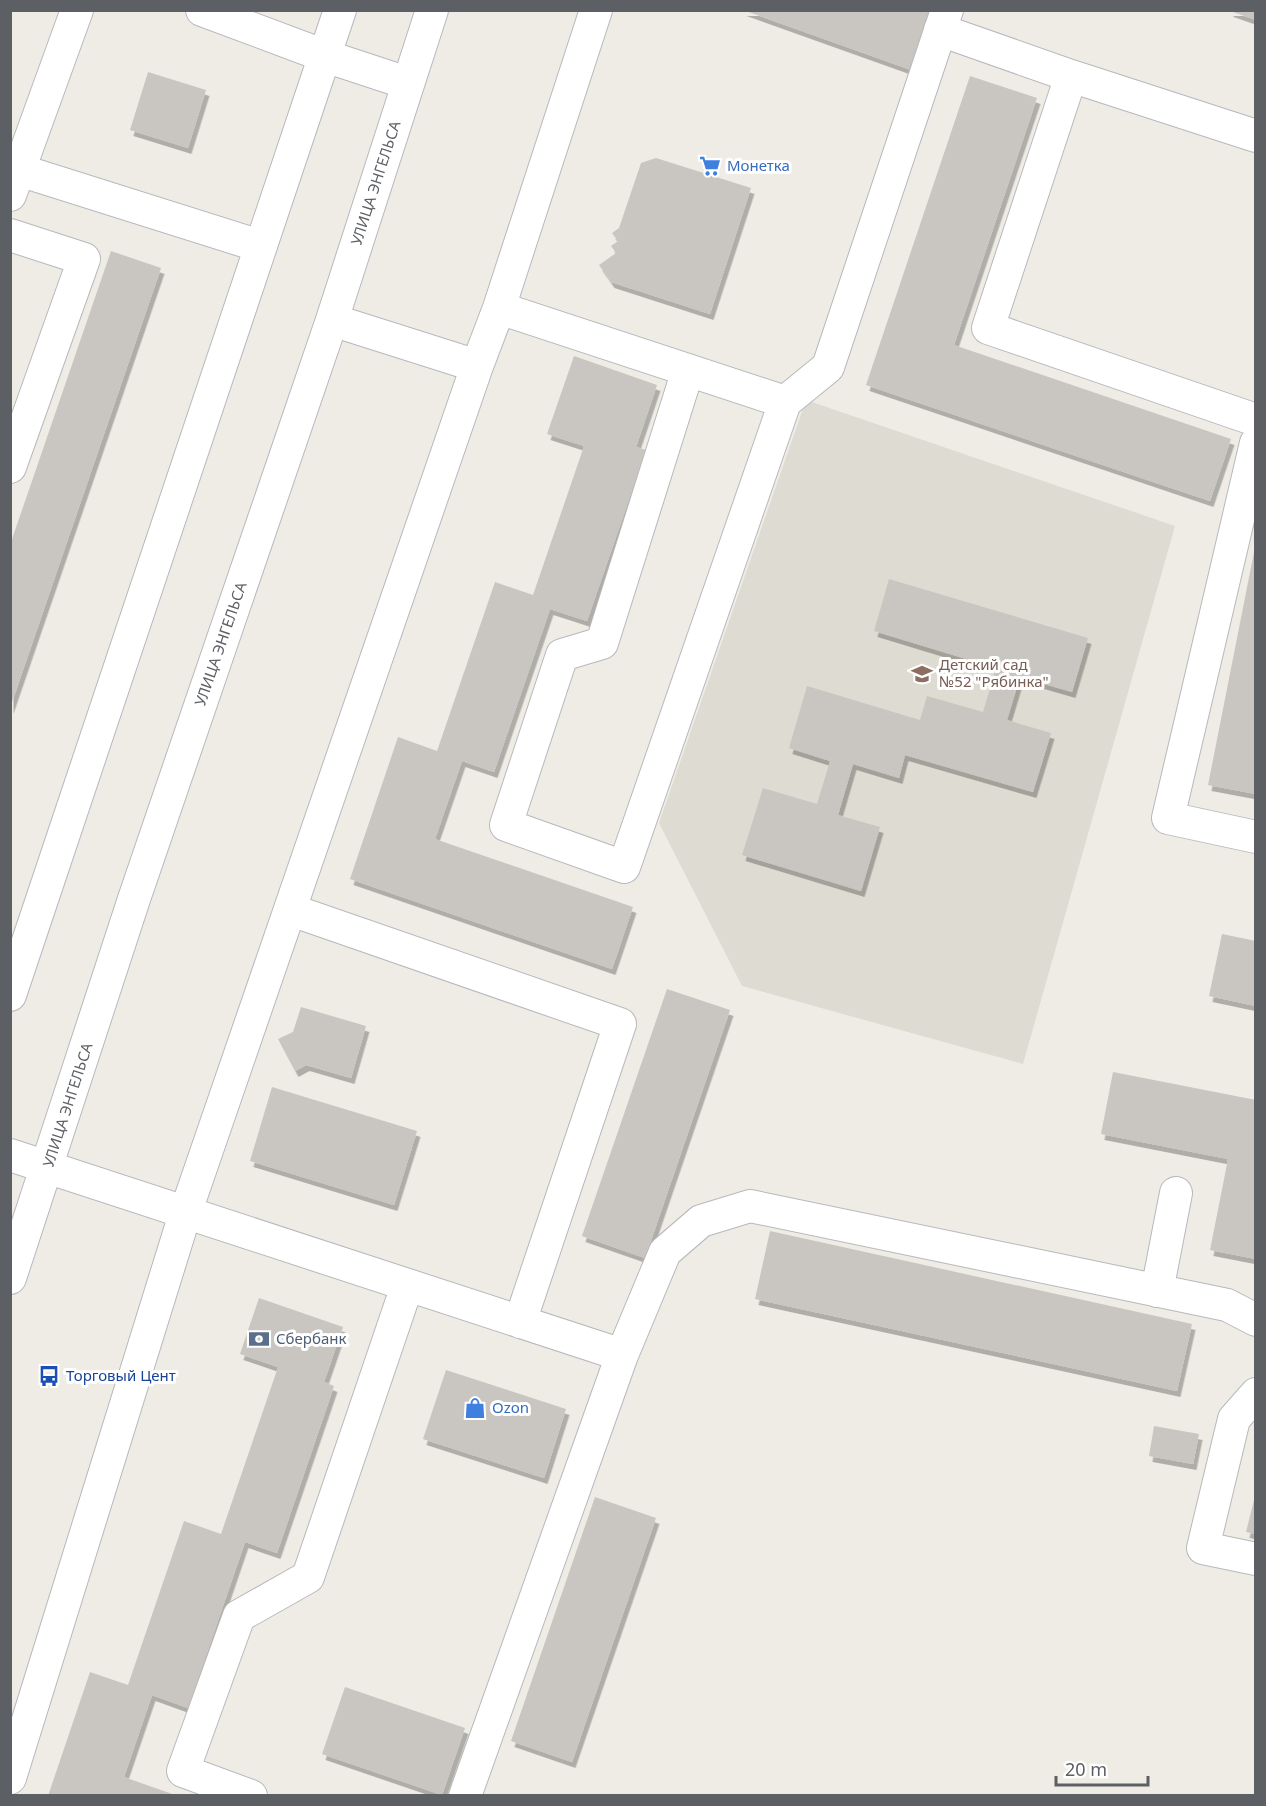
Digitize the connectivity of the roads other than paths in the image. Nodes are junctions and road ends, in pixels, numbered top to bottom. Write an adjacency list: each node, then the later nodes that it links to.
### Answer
1 (77, 10): 11 (street)
2 (202, 10): 7 (street)
3 (340, 10): 7 (street)
4 (432, 10): 9 (street, УЛИЦА ЭНГЕЛЬСА)
5 (596, 10): 14 (street)
6 (943, 20): 8 (street); 19 (street)
7 (325, 56): 9 (street); 13 (street)
8 (1071, 76): 10 (street); 20 (street)
9 (407, 83): 15 (street, УЛИЦА ЭНГЕЛЬСА)
10 (1256, 136)
11 (15, 183): 13 (street)
12 (10, 235): 18 (street)
13 (260, 246): 25 (street)
14 (499, 308): 16 (street); 17 (street)
15 (332, 320): 16 (street); 28 (street, УЛИЦА ЭНГЕЛЬСА)
16 (477, 366): 24 (street)
17 (688, 370): 19 (street); 19 (street)
18 (23, 390): 22 (street)
19 (784, 402)
20 (1256, 420)
21 (1256, 443): 23 (street)
22 (10, 467)
23 (1256, 837)
24 (291, 910): 30 (street); 35 (street)
25 (17, 950): 26 (street)
26 (10, 995)
27 (10, 1155): 28 (street)
28 (48, 1167): 30 (street); 31 (street, УЛИЦА ЭНГЕЛЬСА)
29 (1176, 1192): 33 (street)
30 (185, 1214): 32 (street); 39 (street)
31 (10, 1278)
32 (407, 1286): 35 (street); 40 (street)
33 (1157, 1291): 34 (street); 36 (street)
34 (1256, 1320)
35 (520, 1322): 36 (street)
36 (622, 1355): 41 (street)
37 (1256, 1394): 38 (street)
38 (1256, 1560)
39 (10, 1778)
40 (251, 1796)
41 (465, 1796)

